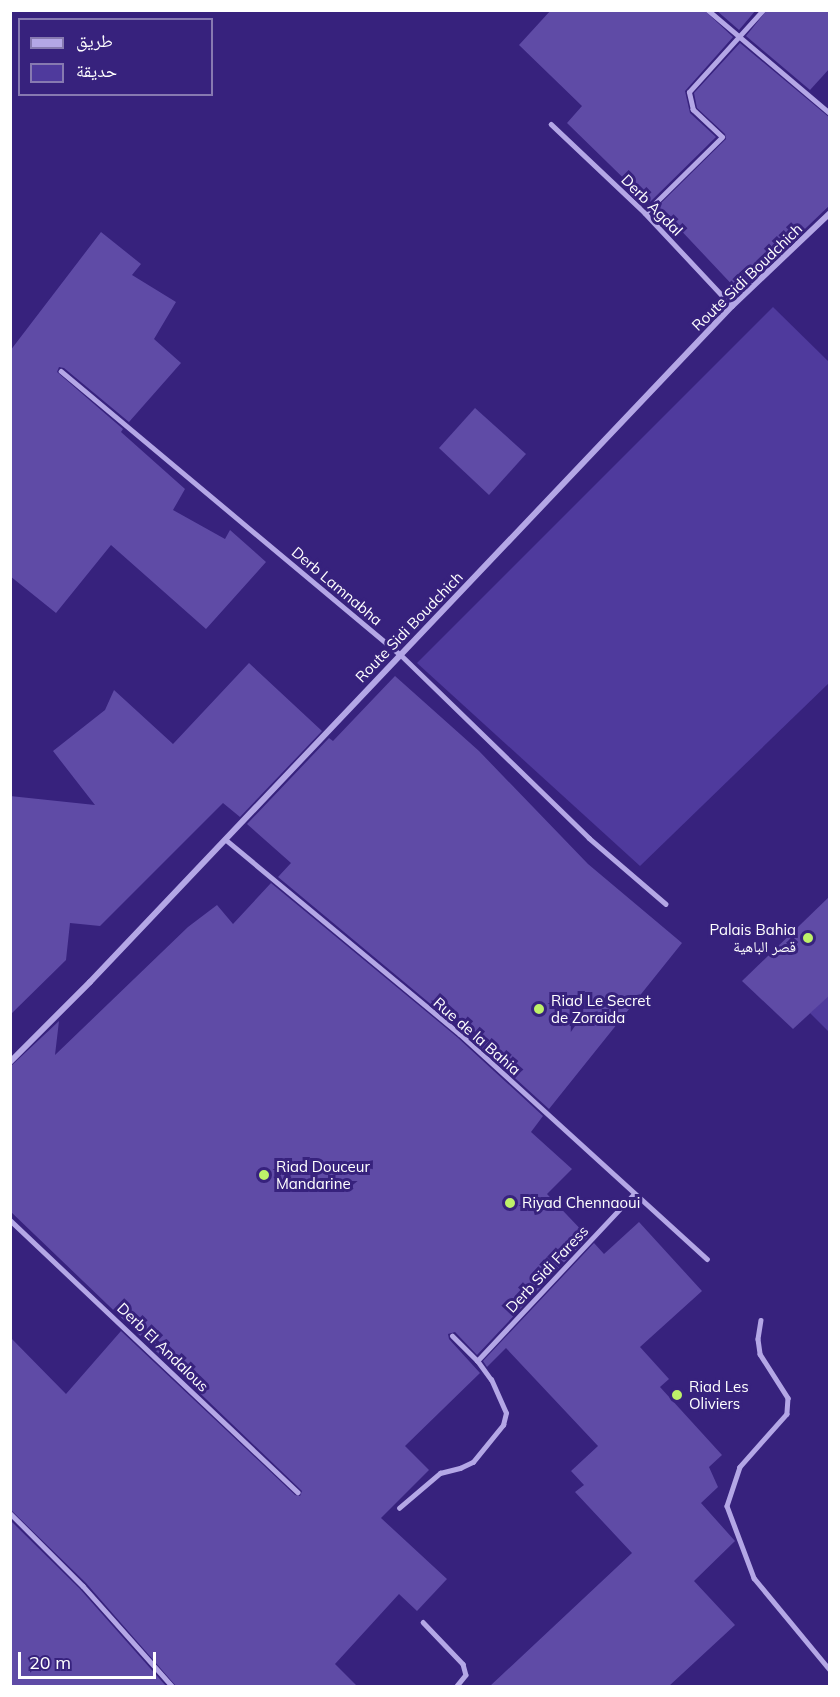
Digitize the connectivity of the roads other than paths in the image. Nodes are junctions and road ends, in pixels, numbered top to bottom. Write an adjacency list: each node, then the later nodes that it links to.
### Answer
1 (708, 10): 3 (lane)
2 (763, 10): 3 (lane)
3 (739, 38): 4 (lane); 6 (lane)
4 (830, 113)
5 (551, 124): 6 (lane, Derb Agdal)
6 (645, 213): 8 (lane, Derb Agdal)
7 (830, 213): 8 (street, Route Sidi Boudchich)
8 (732, 306): 10 (street, Route Sidi Boudchich)
9 (61, 371): 10 (lane, Derb Lamnabha)
10 (400, 654): 11 (street, Route Sidi Boudchich); 12 (lane, Derb Lamnabha)
11 (225, 839): 13 (street, Route Sidi Boudchich); 14 (lane, Rue de la Bahia)
12 (666, 904)
13 (10, 1062)
14 (634, 1194): 16 (lane, Rue de la Bahia); 19 (lane, Derb Sidi Faress)
15 (10, 1220): 20 (lane, Derb El Andalous)
16 (706, 1259)
17 (761, 1320): 24 (lane)
18 (452, 1336): 19 (lane)
19 (477, 1361): 21 (lane)
20 (298, 1492)
21 (399, 1508)
22 (10, 1513): 25 (lane)
23 (423, 1622): 26 (lane)
24 (830, 1670)
25 (172, 1686)
26 (457, 1686)

